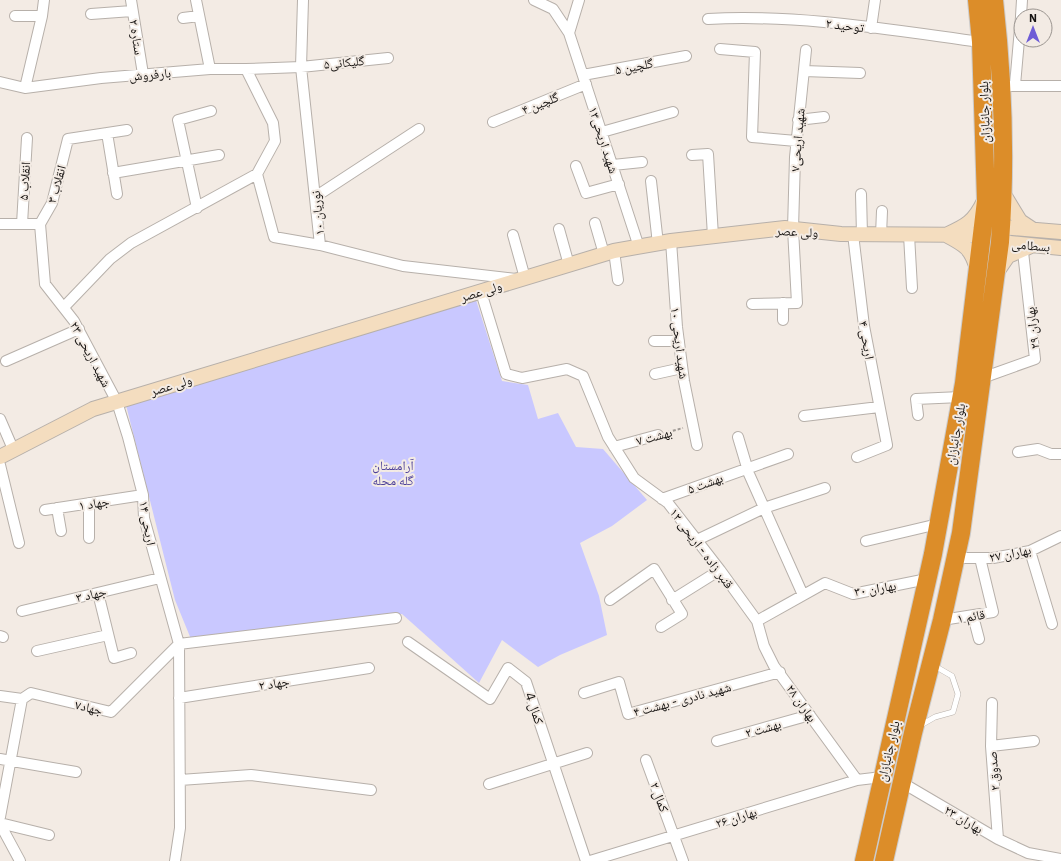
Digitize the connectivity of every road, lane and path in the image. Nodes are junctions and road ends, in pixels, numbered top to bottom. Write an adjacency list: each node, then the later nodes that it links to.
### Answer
1 (44, 0): 13 (street)
2 (131, 0): 10 (street, ستاره ۲)
3 (196, 0): 14 (street)
4 (303, 0): 25 (street, نوریان ۱۰)
5 (534, 0): 18 (street, شهید اریحی۱۳)
6 (579, 0): 18 (street)
7 (875, 0): 17 (street)
8 (977, 0): 19 (highway, بلوار جانبازان)
9 (994, 0): 33 (highway, بلوار جانبازان)
10 (132, 11): 11 (street); 30 (street, ستاره ۲)
11 (91, 14)
12 (15, 16): 13 (street)
13 (42, 16): 35 (street)
14 (199, 16): 15 (street); 26 (street)
15 (183, 18)
16 (708, 19): 17 (street, توحید ۲)
17 (871, 28): 19 (street, توحید ۲)
18 (569, 33): 31 (street, شهید اریحی۱۳)
19 (981, 42): 59 (highway, بلوار جانبازان)
20 (1015, 48): 33 (street)
21 (720, 49): 46 (street)
22 (806, 50): 28 (street, شهید اریحی۷)
23 (686, 56): 31 (street, گلچین ۵)
24 (388, 58): 25 (street, گلیکانی۵)
25 (301, 67): 27 (street, بارفروش); 60 (street, نوریان ۱۰)
26 (210, 69): 27 (street, بارفروش); 30 (street, بارفروش)
27 (246, 69): 54 (street)
28 (804, 71): 29 (street); 39 (street, شهید اریحی۷)
29 (860, 73)
30 (143, 74): 35 (street, بارفروش)
31 (584, 80): 40 (street, گلچین ۴); 43 (street, شهید اریحی۱۳)
32 (0, 82): 35 (street, بارفروش)
33 (1008, 86): 34 (street); 59 (highway, بلوار جانبازان)
34 (1061, 86)
35 (24, 88)
36 (211, 112): 49 (street)
37 (673, 112): 43 (street)
38 (824, 117): 39 (street)
39 (798, 120): 46 (street, شهید اریحی۷)
40 (493, 122)
41 (127, 130): 44 (street)
42 (419, 130): 60 (street)
43 (602, 132): 51 (street, شهید اریحی۱۳)
44 (107, 133): 53 (street); 66 (street, انقلاب ۳)
45 (27, 138): 65 (street, انقلاب ۵)
46 (796, 140): 68 (street, شهید اریحی۷)
47 (219, 155): 49 (street)
48 (692, 155): 78 (street)
49 (187, 160): 53 (street); 61 (street)
50 (642, 162): 51 (street)
51 (612, 164): 56 (street, شهید اریحی۱۳)
52 (576, 166): 56 (street)
53 (113, 173): 57 (street)
54 (257, 174): 61 (street); 80 (street)
55 (651, 181): 79 (street, شهید اریحی ۱۰)
56 (619, 184): 82 (street, شهید اریحی۱۳)
57 (117, 194)
58 (861, 194): 73 (street, اریحی ۴)
59 (995, 194): 69 (main road); 71 (highway, بلوار جانبازان); 76 (main road); 77 (highway, بلوار جانبازان)
60 (315, 197): 80 (street, نوریان ۱۰)
61 (197, 208): 94 (street)
62 (882, 211): 74 (street)
63 (594, 223): 84 (street)
64 (0, 224): 65 (street)
65 (22, 224): 66 (street)
66 (40, 224): 94 (street, شهید اریحی ۲۳)
67 (559, 229): 85 (street)
68 (793, 229): 73 (main road, ولی عصر); 78 (main road, ولی عصر); 92 (street, شهید اریحی۷)
69 (1034, 230): 70 (main road, بسطامی); 71 (main road, بسطامی)
70 (1061, 232)
71 (1001, 234): 81 (main road, بسطامی); 87 (highway, بلوار جانبازان)
72 (513, 235): 88 (street)
73 (858, 235): 74 (main road, ولی عصر); 105 (street, اریحی ۴)
74 (881, 235): 75 (main road, ولی عصر)
75 (909, 235): 76 (main road, ولی عصر); 90 (street)
76 (946, 235): 77 (main road, ولی عصر); 86 (main road)
77 (983, 235): 86 (highway, بلوار جانبازان)
78 (713, 236): 79 (main road, ولی عصر)
79 (665, 242): 82 (main road, ولی عصر); 98 (street, شهید اریحی ۱۰)
80 (320, 245): 88 (street, نوریان ۱۰)
81 (1025, 245): 83 (main road, بسطامی); 87 (main road); 102 (street, بهاران ۲۹)
82 (639, 247): 84 (main road, ولی عصر)
83 (1061, 248)
84 (609, 253): 85 (main road, ولی عصر); 89 (street)
85 (569, 265): 88 (main road, ولی عصر)
86 (978, 272): 103 (highway, بلوار جانبازان)
87 (996, 274): 102 (highway, بلوار جانبازان)
88 (523, 279): 91 (main road, ولی عصر)
89 (618, 280)
90 (912, 288)
91 (481, 292): 104 (main road, ولی عصر); 113 (street, قنبر زاده - اریحی ۱۲)
92 (783, 303): 93 (street); 95 (street)
93 (752, 304)
94 (64, 307): 96 (street, شهید اریحی ۲۳)
95 (783, 320)
96 (79, 329): 99 (street); 104 (street, شهید اریحی ۲۳)
97 (654, 341): 98 (street)
98 (679, 341): 100 (street, شهید اریحی ۱۰)
99 (6, 361)
100 (682, 368): 101 (street); 109 (street, شهید اریحی ۱۰)
101 (655, 374)
102 (982, 378): 137 (highway, بلوار جانبازان)
103 (962, 397): 106 (street); 129 (highway, بلوار جانبازان)
104 (117, 402): 114 (main road, ولی عصر); 123 (street, اریحی ۱۴)
105 (879, 407): 107 (street); 119 (street, اریحی ۴)
106 (918, 415)
107 (804, 416)
108 (0, 419): 114 (street)
109 (694, 425): 110 (path, بهشت ۷); 112 (street, شهید اریحی ۱۰)
110 (658, 435): 113 (street, بهشت ۷)
111 (738, 437): 121 (street)
112 (697, 444)
113 (614, 447): 124 (street, قنبر زاده - اریحی ۱۲)
114 (13, 449): 118 (main road, ولی عصر)
115 (1018, 452): 117 (street)
116 (788, 454): 121 (street, بهشت ۵)
117 (1061, 454)
118 (0, 457)
119 (857, 457)
120 (0, 465): 135 (street)
121 (747, 467): 124 (street, بهشت ۵); 127 (street)
122 (825, 488): 127 (street)
123 (142, 495): 125 (street, جهاد ۱); 140 (street, اریحی ۱۴)
124 (662, 499): 133 (street, قنبر زاده - اریحی ۱۲)
125 (89, 503): 126 (street, جهاد ۱); 132 (street)
126 (57, 508): 128 (street, جهاد ۱); 130 (street)
127 (764, 508): 133 (street); 143 (street)
128 (45, 510)
129 (938, 524): 134 (street); 141 (highway, بلوار جانبازان)
130 (61, 531)
131 (1061, 536): 136 (street, بهاران ۲۷)
132 (89, 538)
133 (697, 540): 139 (street, قنبر زاده - اریحی ۱۲)
134 (866, 541)
135 (19, 543)
136 (1030, 551): 138 (street, بهاران ۲۷); 151 (street)
137 (955, 558): 138 (street, بهاران ۲۷); 149 (highway, بلوار جانبازان)
138 (980, 558): 147 (street, قائم ۱)
139 (720, 570): 145 (street); 150 (street, قنبر زاده - اریحی ۱۲)
140 (160, 578): 142 (street, جهاد ۳); 156 (street, اریحی ۱۴)
141 (927, 579): 143 (street, بهاران ۳۰); 177 (highway, بلوار جانبازان)
142 (98, 593): 146 (street, جهاد ۳); 153 (street)
143 (803, 595): 150 (street)
144 (610, 600): 145 (street)
145 (672, 600): 152 (street)
146 (22, 611)
147 (973, 616): 149 (street, قائم ۱); 154 (street)
148 (396, 618): 156 (street)
149 (942, 620): 159 (highway, بلوار جانبازان)
150 (756, 621): 161 (street, بهاران ۲۸)
151 (1052, 624)
152 (661, 627)
153 (108, 635): 157 (street); 158 (street)
154 (979, 640)
155 (408, 642): 175 (street, کمال 4)
156 (179, 644): 164 (street, اریحی ۱۴); 165 (street, جهاد۷)
157 (37, 651)
158 (131, 653)
159 (931, 664): 168 (highway, بلوار جانبازان); 168 (lane)
160 (369, 668): 164 (street, جهاد ۲)
161 (780, 672): 162 (street, شهید نادری - بهشت ۴); 167 (street, بهاران ۲۸)
162 (584, 693)
163 (0, 696): 165 (street)
164 (179, 698): 178 (street, اریحی ۱۴)
165 (22, 699): 173 (street)
166 (992, 703): 171 (street, صدوق ۲)
167 (810, 714): 169 (street, بهشت ۲); 179 (street, بهاران ۲۸)
168 (913, 732): 180 (highway, بلوار جانبازان)
169 (717, 740)
170 (1034, 741): 171 (street)
171 (991, 746): 187 (street, صدوق ۲)
172 (588, 753): 175 (street)
173 (5, 760): 176 (street); 183 (street)
174 (646, 760): 186 (street, کمال ۲)
175 (554, 762): 181 (street); 192 (street, کمال 4)
176 (76, 772)
177 (882, 777): 179 (street, بهاران ۲۶); 195 (highway, بلوار جانبازان)
178 (180, 780): 182 (street); 191 (street, اریحی ۱۴)
179 (857, 780): 186 (street, بهاران ۲۶)
180 (901, 782): 187 (street, بهاران ۲۳); 196 (highway, بلوار جانبازان)
181 (489, 784)
182 (371, 790)
183 (0, 817)
184 (0, 823): 185 (street); 190 (street)
185 (49, 835)
186 (674, 835): 193 (street, بهاران ۲۶); 194 (street, کمال ۲)
187 (998, 839): 188 (street, بهاران ۲۳)
188 (1027, 857): 189 (street, بهاران ۲۳)
189 (1061, 859)
190 (20, 861)
191 (175, 861)
192 (586, 861)
193 (590, 861)
194 (683, 861)
195 (864, 861)
196 (884, 861)

